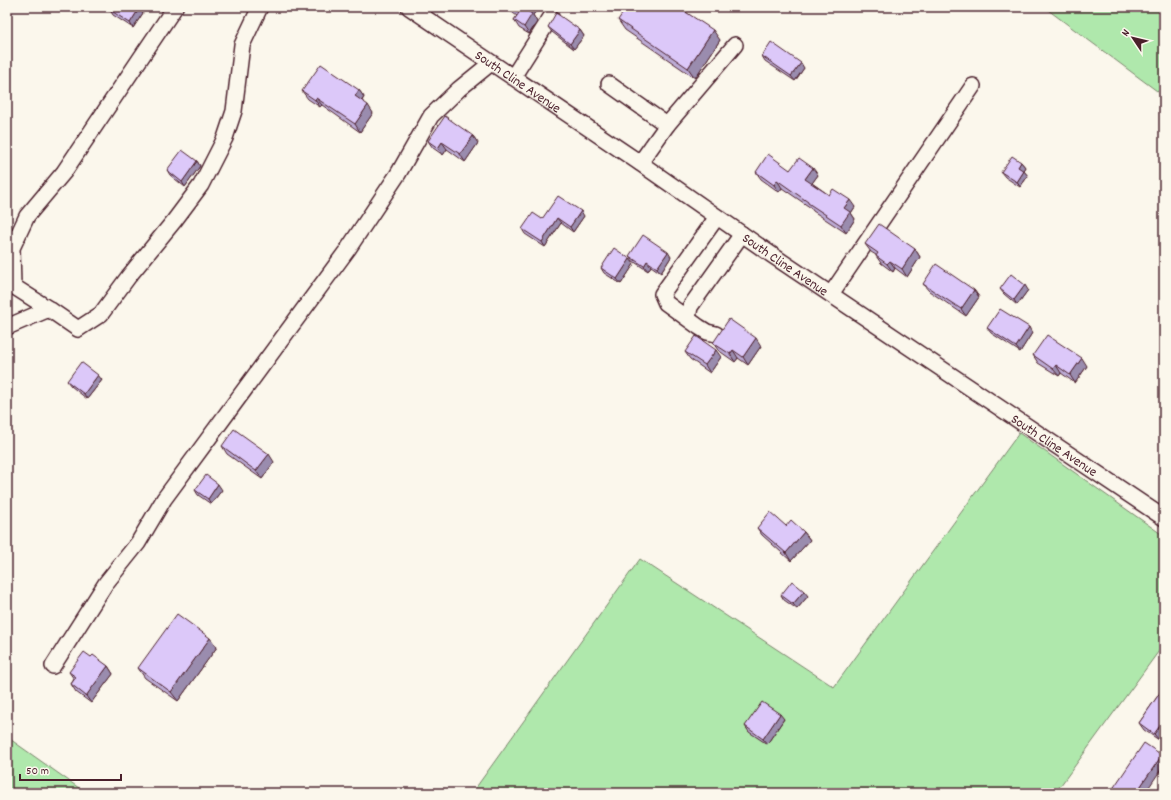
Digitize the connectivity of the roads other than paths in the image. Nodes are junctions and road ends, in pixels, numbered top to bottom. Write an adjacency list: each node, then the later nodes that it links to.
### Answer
1 (175, 7): 15 (street)
2 (260, 7): 15 (street)
3 (409, 7): 6 (street, South Cline Avenue)
4 (551, 16): 7 (street)
5 (735, 45): 10 (street)
6 (492, 63): 7 (street, South Cline Avenue); 20 (street)
7 (513, 77): 11 (street, South Cline Avenue)
8 (609, 84): 10 (street)
9 (974, 86): 14 (street)
10 (667, 125): 11 (street)
11 (640, 163): 12 (street, South Cline Avenue)
12 (717, 217): 13 (street, South Cline Avenue); 16 (street)
13 (742, 234): 14 (street, South Cline Avenue); 16 (street)
14 (831, 294): 19 (street, South Cline Avenue)
15 (49, 309): 17 (street)
16 (688, 318): 18 (street)
17 (7, 328)
18 (716, 334)
19 (1164, 518)
20 (53, 666)

